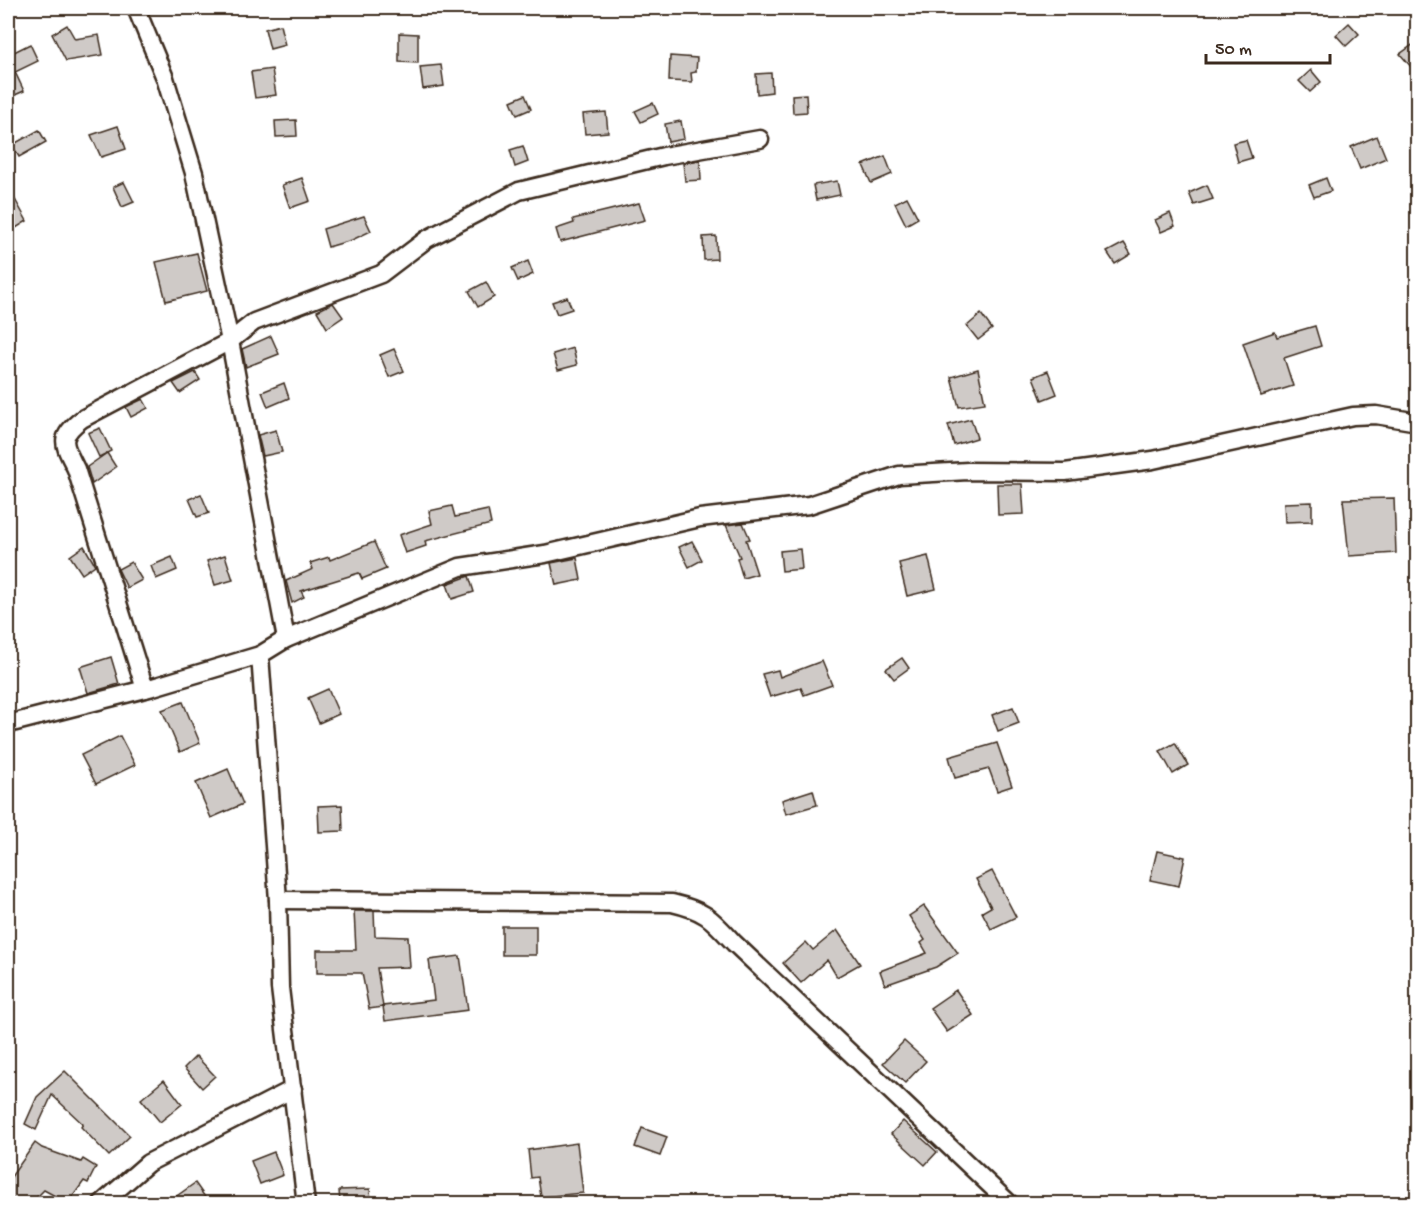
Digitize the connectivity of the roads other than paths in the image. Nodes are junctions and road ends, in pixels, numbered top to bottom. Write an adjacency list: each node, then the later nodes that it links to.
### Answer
1 (136, 8): 3 (street)
2 (760, 139): 3 (street)
3 (230, 341): 5 (street); 7 (street)
4 (1418, 422): 5 (street)
5 (286, 639): 6 (street)
6 (260, 655): 7 (street); 9 (street)
7 (145, 689): 8 (street)
8 (8, 724)
9 (278, 900): 10 (street); 13 (street)
10 (293, 1089): 11 (street); 12 (street)
11 (101, 1203)
12 (306, 1203)
13 (1010, 1203)

